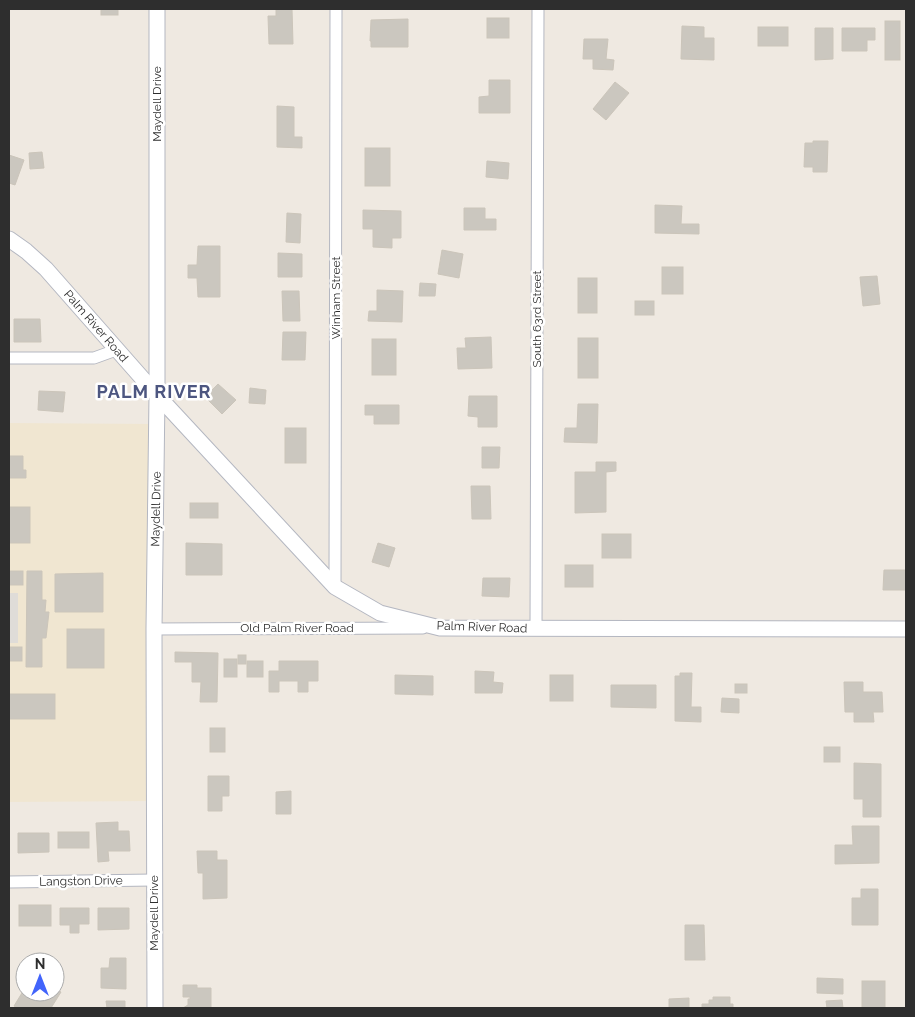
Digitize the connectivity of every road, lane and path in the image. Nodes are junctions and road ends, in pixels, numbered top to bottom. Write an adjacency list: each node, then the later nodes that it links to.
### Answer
1 (156, 9): 7 (street, Maydell Drive)
2 (336, 9): 8 (street, Winham Street)
3 (538, 9): 10 (street, South 63rd Street)
4 (9, 239): 5 (street, Palm River Road)
5 (116, 350): 6 (street); 7 (street, Palm River Road)
6 (9, 358)
7 (157, 395): 8 (street, Palm River Road); 11 (street, Maydell Drive)
8 (335, 587): 9 (street, Palm River Road)
9 (440, 628): 10 (street, Palm River Road); 11 (street, Old Palm River Road)
10 (536, 628): 12 (street, Palm River Road)
11 (154, 629): 13 (street, Maydell Drive)
12 (906, 629)
13 (154, 880): 14 (street, Langston Drive); 15 (street, Maydell Drive)
14 (9, 882)
15 (155, 1008)

